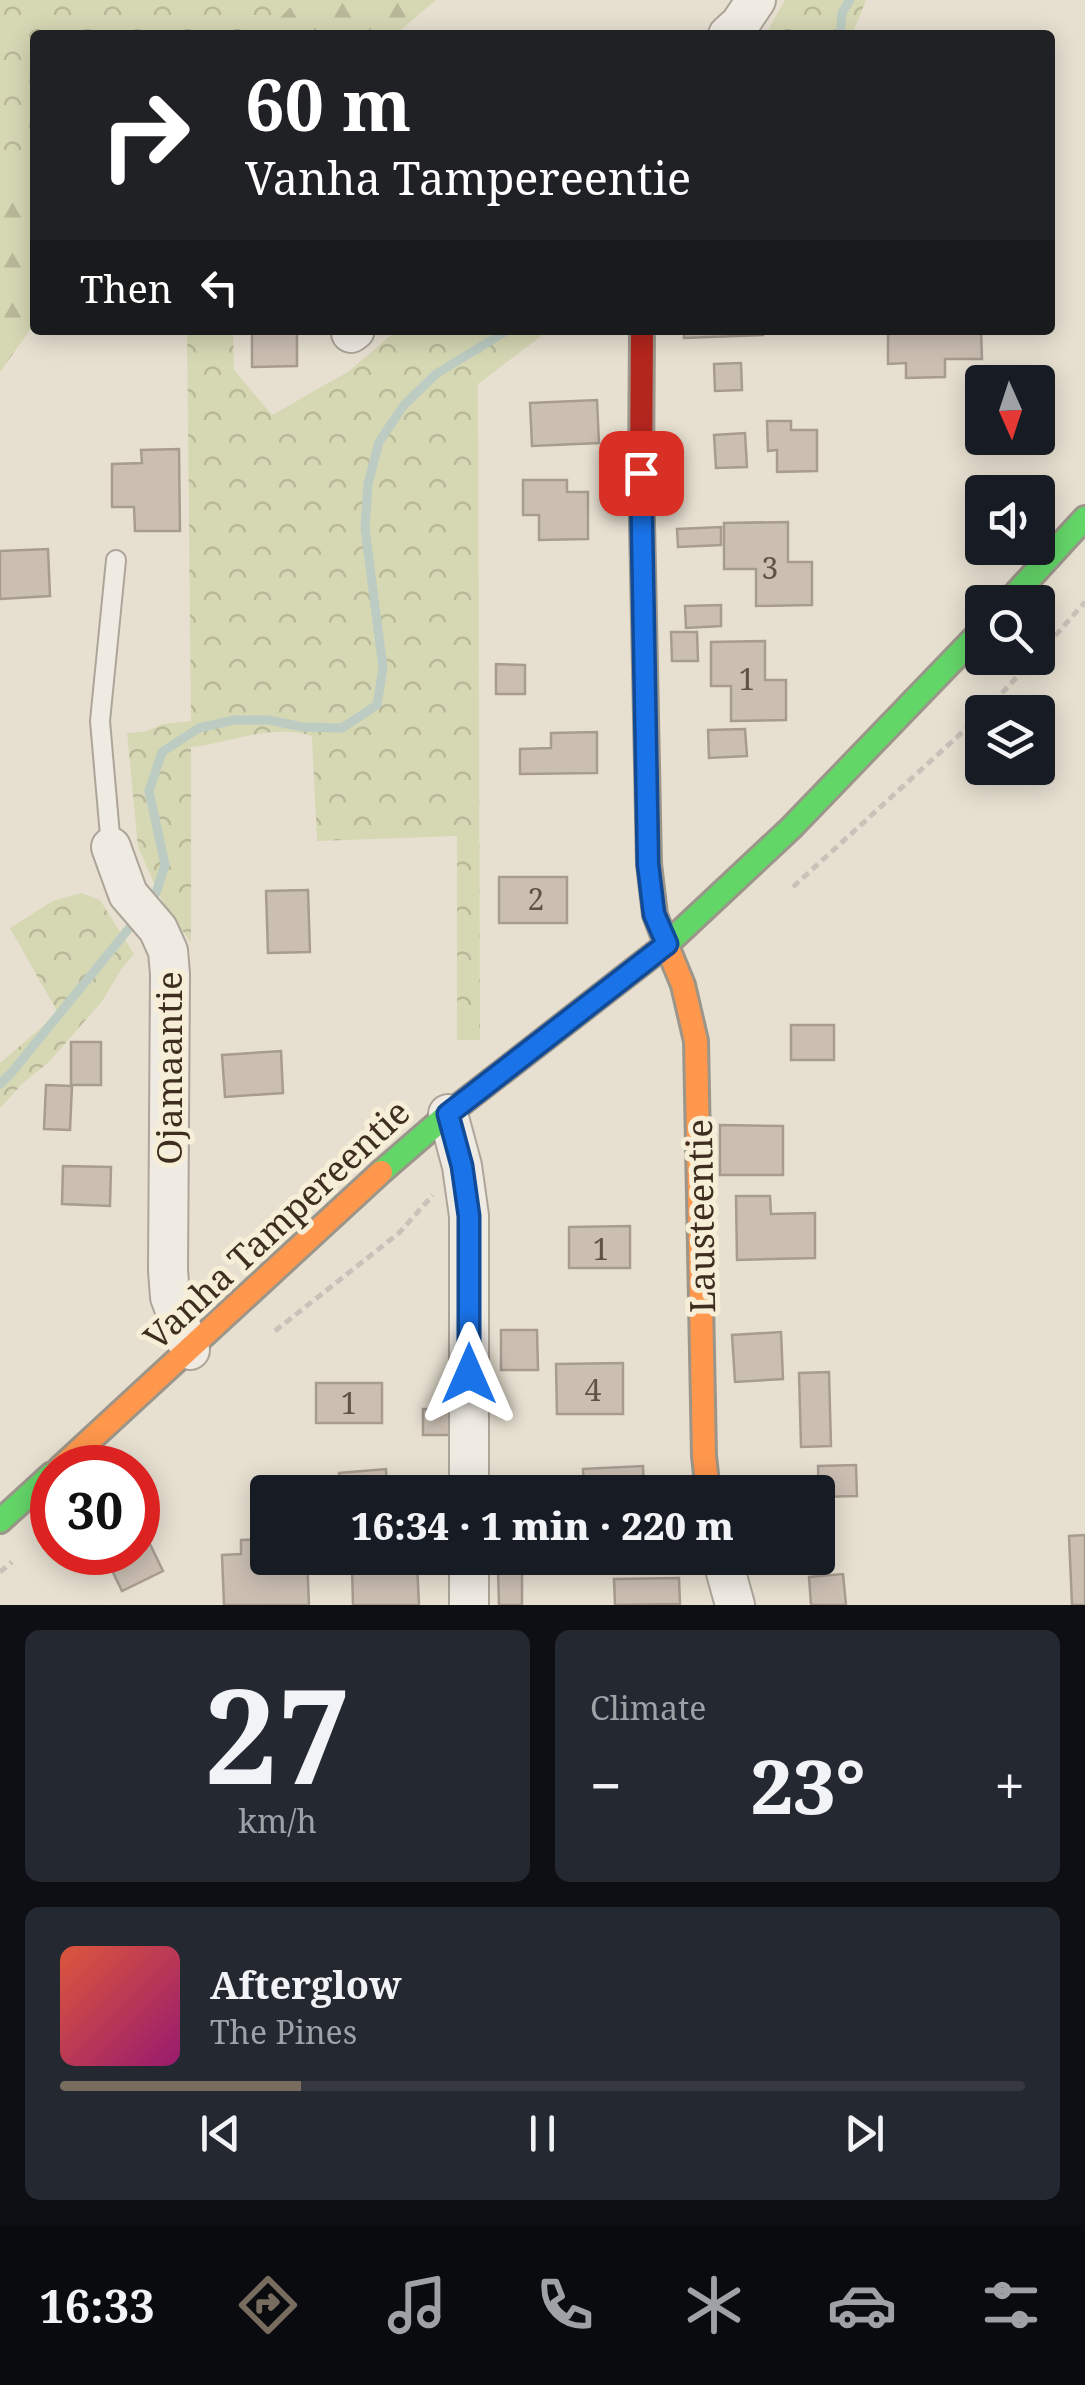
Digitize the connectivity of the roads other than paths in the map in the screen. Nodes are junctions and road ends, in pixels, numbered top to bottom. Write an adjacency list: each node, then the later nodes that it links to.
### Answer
1 (756, 0): 2 (street)
2 (733, 30)
3 (642, 335): 9 (main road, Lausteentie)
4 (1085, 518): 6 (main road)
5 (116, 560): 8 (lane, Ojamaantie)
6 (1024, 585)
7 (965, 648): 9 (main road, Vanha Tampereentie)
8 (111, 847): 11 (street, Ojamaantie)
9 (667, 944): 10 (main road, Vanha Tampereentie); 14 (main road, Lausteentie)
10 (448, 1114): 11 (main road, Vanha Tampereentie); 13 (street)
11 (190, 1350): 12 (main road, Vanha Tampereentie)
12 (85, 1445)
13 (469, 1475)
14 (706, 1475)
15 (30, 1494): 16 (main road)
16 (0, 1521)
17 (469, 1575): 19 (street)
18 (727, 1575): 20 (street)
19 (470, 1605)
20 (735, 1605)

